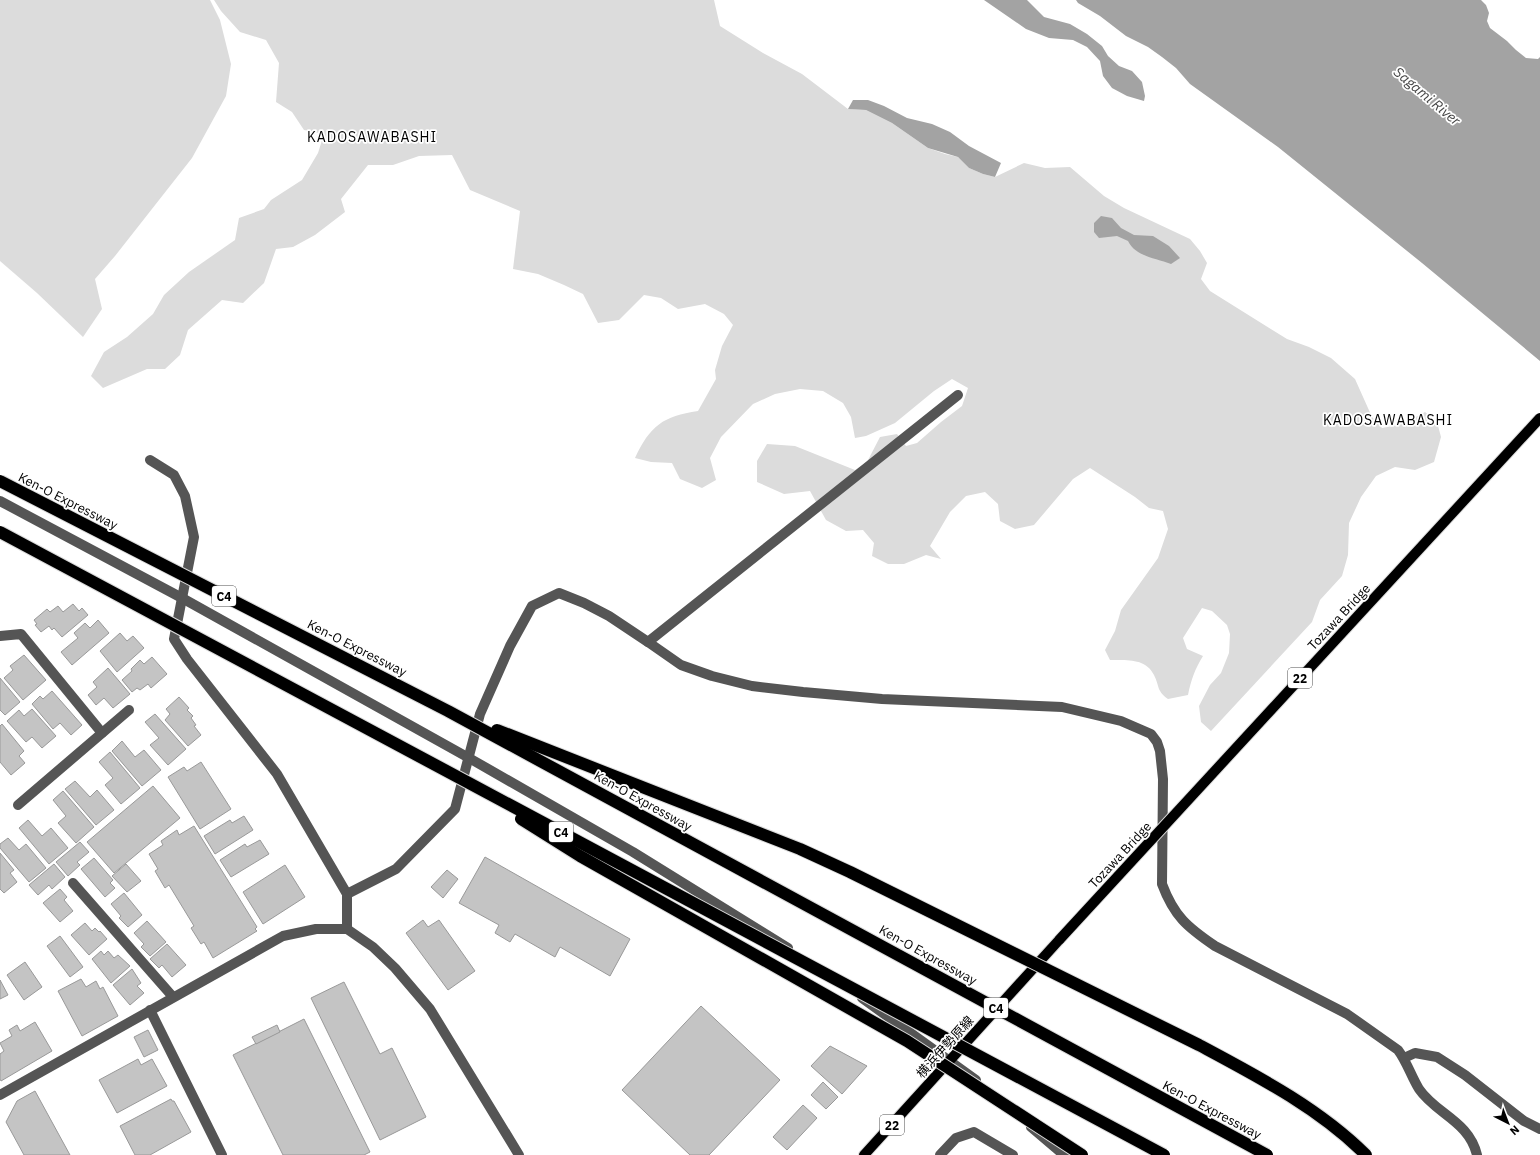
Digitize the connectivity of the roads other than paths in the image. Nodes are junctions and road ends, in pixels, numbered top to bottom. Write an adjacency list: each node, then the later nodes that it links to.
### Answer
1 (958, 395): 9 (street)
2 (1540, 418): 19 (main road, Tozawa Bridge / 22, bridge)
3 (150, 460): 7 (street)
4 (0, 481): 11 (highway, Ken-O Expressway / C4, bridge)
5 (0, 501): 7 (street)
6 (0, 532): 13 (highway, C4, bridge)
7 (182, 598): 14 (street); 17 (street)
8 (0, 636): 12 (street)
9 (648, 642): 14 (street); 22 (street)
10 (129, 710): 12 (street)
11 (448, 710): 34 (highway, Ken-O Expressway / C4, bridge); 35 (highway, bridge)
12 (102, 733): 15 (street)
13 (422, 757): 32 (highway, bridge); 33 (highway, C4, bridge)
14 (469, 758): 17 (street); 23 (street)
15 (18, 805)
16 (73, 883): 20 (street)
17 (347, 894): 18 (street)
18 (347, 929): 20 (street); 27 (street)
19 (1060, 939): 23 (main road, 横浜伊勢原線 / 22)
20 (173, 997): 21 (street)
21 (150, 1010): 24 (street); 26 (street)
22 (1404, 1058): 25 (street); 36 (street)
23 (950, 1061): 28 (main road, 横浜伊勢原線 / 22); 31 (street)
24 (0, 1095)
25 (1540, 1129)
26 (222, 1155)
27 (519, 1155)
28 (864, 1155)
29 (940, 1155): 30 (street)
30 (1013, 1155)
31 (1064, 1155)
32 (1082, 1155)
33 (1164, 1155)
34 (1267, 1155)
35 (1366, 1155)
36 (1478, 1155)

